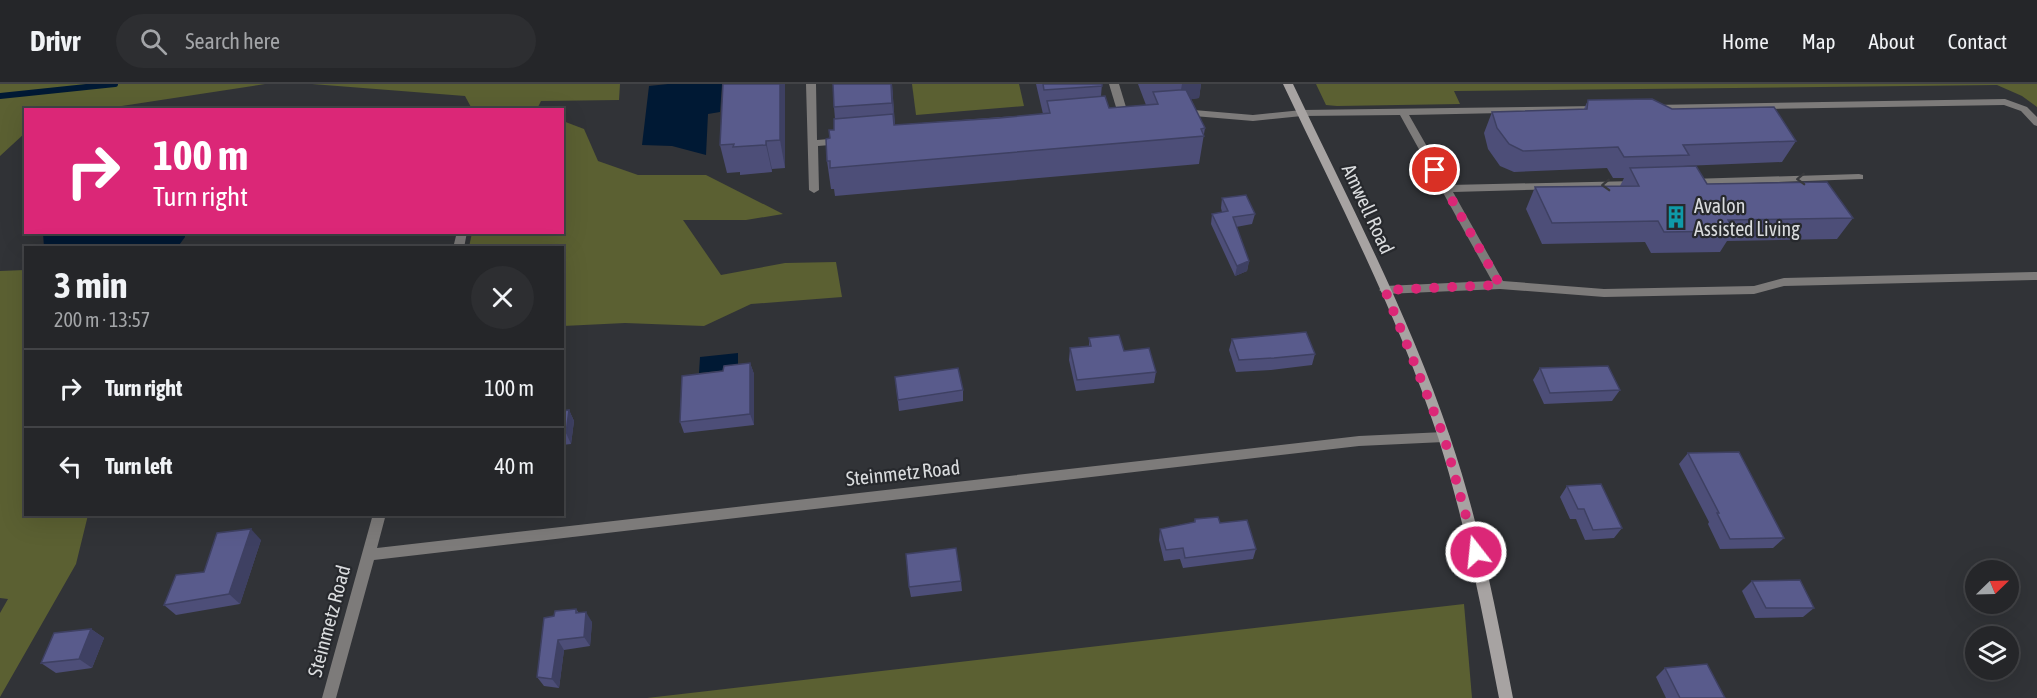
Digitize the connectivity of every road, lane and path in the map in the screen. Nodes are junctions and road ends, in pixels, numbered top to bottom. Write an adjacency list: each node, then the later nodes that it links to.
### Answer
1 (811, 84): 12 (street)
2 (1114, 84): 9 (street)
3 (1288, 84): 8 (main road, Amwell Road)
4 (1604, 108): 7 (street)
5 (1639, 108): 10 (street)
6 (1175, 112): 8 (street)
7 (1403, 112): 8 (street); 16 (street)
8 (1302, 113): 20 (main road, Amwell Road)
9 (1113, 118)
10 (2037, 123)
11 (848, 140): 12 (street)
12 (813, 143): 17 (street)
13 (1859, 177): 14 (street, one-way to 14)
14 (1676, 183)
15 (1653, 184): 16 (street, one-way to 16)
16 (1446, 189): 19 (street)
17 (814, 190)
18 (2037, 276): 19 (street)
19 (1500, 285): 20 (street)
20 (1385, 290): 21 (main road, Amwell Road)
21 (1444, 437): 23 (street, Steinmetz Road); 25 (main road, Amwell Road)
22 (379, 516): 23 (street, Steinmetz Road)
23 (368, 555): 24 (street, Steinmetz Road)
24 (329, 698)
25 (1506, 698)

